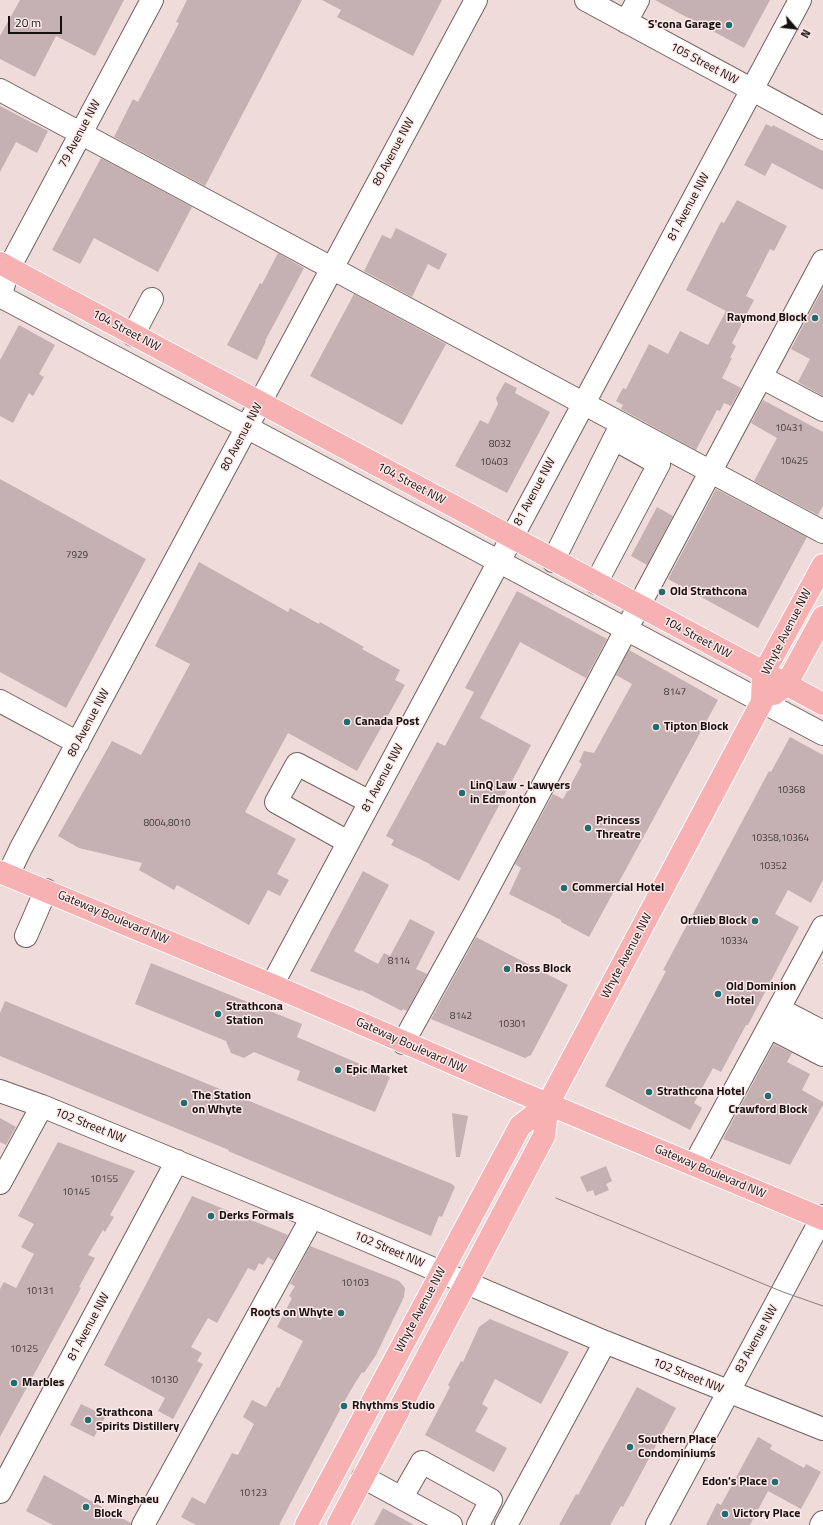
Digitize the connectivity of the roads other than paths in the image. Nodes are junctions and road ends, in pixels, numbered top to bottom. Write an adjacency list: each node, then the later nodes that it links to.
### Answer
1 (152, 0): 10 (street, 79 Avenue NW)
2 (476, 0): 13 (street, 80 Avenue NW)
3 (586, 0): 6 (street, 105 Street NW)
4 (638, 0): 6 (street)
5 (800, 0): 7 (street, 81 Avenue NW)
6 (626, 22): 7 (street, 105 Street NW)
7 (752, 89): 9 (street, 105 Street NW); 19 (street, 81 Avenue NW)
8 (0, 90): 10 (street)
9 (823, 128)
10 (80, 133): 12 (street, 79 Avenue NW); 13 (street)
11 (823, 261): 17 (street)
12 (5, 265): 14 (street, 79 Avenue NW); 16 (main road, 104 Street NW)
13 (332, 268): 18 (street, 80 Avenue NW); 19 (street)
14 (0, 297): 21 (street)
15 (152, 299): 16 (street)
16 (133, 335): 18 (main road, 104 Street NW)
17 (761, 378): 20 (street); 24 (street)
18 (260, 403): 21 (street, 80 Avenue NW); 26 (main road, 104 Street NW)
19 (583, 404): 22 (street); 26 (street, 81 Avenue NW)
20 (823, 410)
21 (247, 428): 28 (street); 40 (street, 80 Avenue NW)
22 (618, 432): 23 (street); 27 (street)
23 (643, 446): 24 (street); 30 (street)
24 (710, 472): 25 (street); 31 (street)
25 (823, 532)
26 (511, 538): 27 (main road, 104 Street NW); 28 (street, 81 Avenue NW)
27 (553, 560): 30 (main road, 104 Street NW)
28 (499, 561): 33 (street); 41 (street, 81 Avenue NW)
29 (823, 565): 34 (main road, Whyte Avenue NW)
30 (596, 583): 31 (main road, 104 Street NW)
31 (638, 606): 33 (street); 34 (main road, 104 Street NW)
32 (823, 617): 35 (main road, Whyte Avenue NW)
33 (626, 629): 37 (street); 50 (street)
34 (763, 674): 35 (main road, 104 Street NW); 37 (main road, Whyte Avenue NW)
35 (786, 685): 37 (main road, Whyte Avenue NW); 38 (main road, 104 Street NW)
36 (0, 701): 40 (street)
37 (762, 702): 39 (street); 53 (main road, Whyte Avenue NW)
38 (823, 704)
39 (823, 734)
40 (78, 743): 43 (street, 80 Avenue NW)
41 (370, 802): 42 (street, 81 Avenue NW); 42 (street)
42 (348, 842): 47 (street, 81 Avenue NW)
43 (4, 873): 44 (main road, Gateway Boulevard NW)
44 (46, 890): 46 (street); 47 (main road, Gateway Boulevard NW)
45 (823, 927): 48 (street)
46 (26, 936)
47 (272, 985): 50 (main road, Gateway Boulevard NW)
48 (774, 1018): 49 (street); 51 (street); 56 (street)
49 (823, 1032)
50 (403, 1043): 53 (main road, Gateway Boulevard NW)
51 (823, 1056)
52 (0, 1091): 54 (street, 102 Street NW)
53 (548, 1104): 56 (main road, Gateway Boulevard NW); 60 (main road, Whyte Avenue NW); 61 (main road, Whyte Avenue NW)
54 (42, 1106): 55 (street, 102 Street NW); 57 (street)
55 (177, 1161): 58 (street, 102 Street NW); 66 (street, 81 Avenue NW)
56 (694, 1165): 59 (main road, Gateway Boulevard NW)
57 (0, 1183)
58 (312, 1217): 60 (street, 102 Street NW); 69 (street)
59 (822, 1218): 63 (street, 83 Avenue NW)
60 (441, 1273): 61 (street, 102 Street NW); 70 (main road, Whyte Avenue NW)
61 (466, 1283): 62 (street, 102 Street NW); 65 (main road, Whyte Avenue NW)
62 (605, 1342): 63 (street, 102 Street NW); 74 (street)
63 (728, 1392): 64 (street, 102 Street NW); 75 (street, 83 Avenue NW)
64 (823, 1429)
65 (363, 1478): 67 (street); 71 (main road, Whyte Avenue NW)
66 (0, 1492)
67 (402, 1497): 72 (street); 73 (street)
68 (823, 1522): 76 (street)
69 (143, 1525)
70 (306, 1525)
71 (338, 1525)
72 (451, 1525)
73 (478, 1525)
74 (506, 1525)
75 (657, 1525)
76 (821, 1525)

